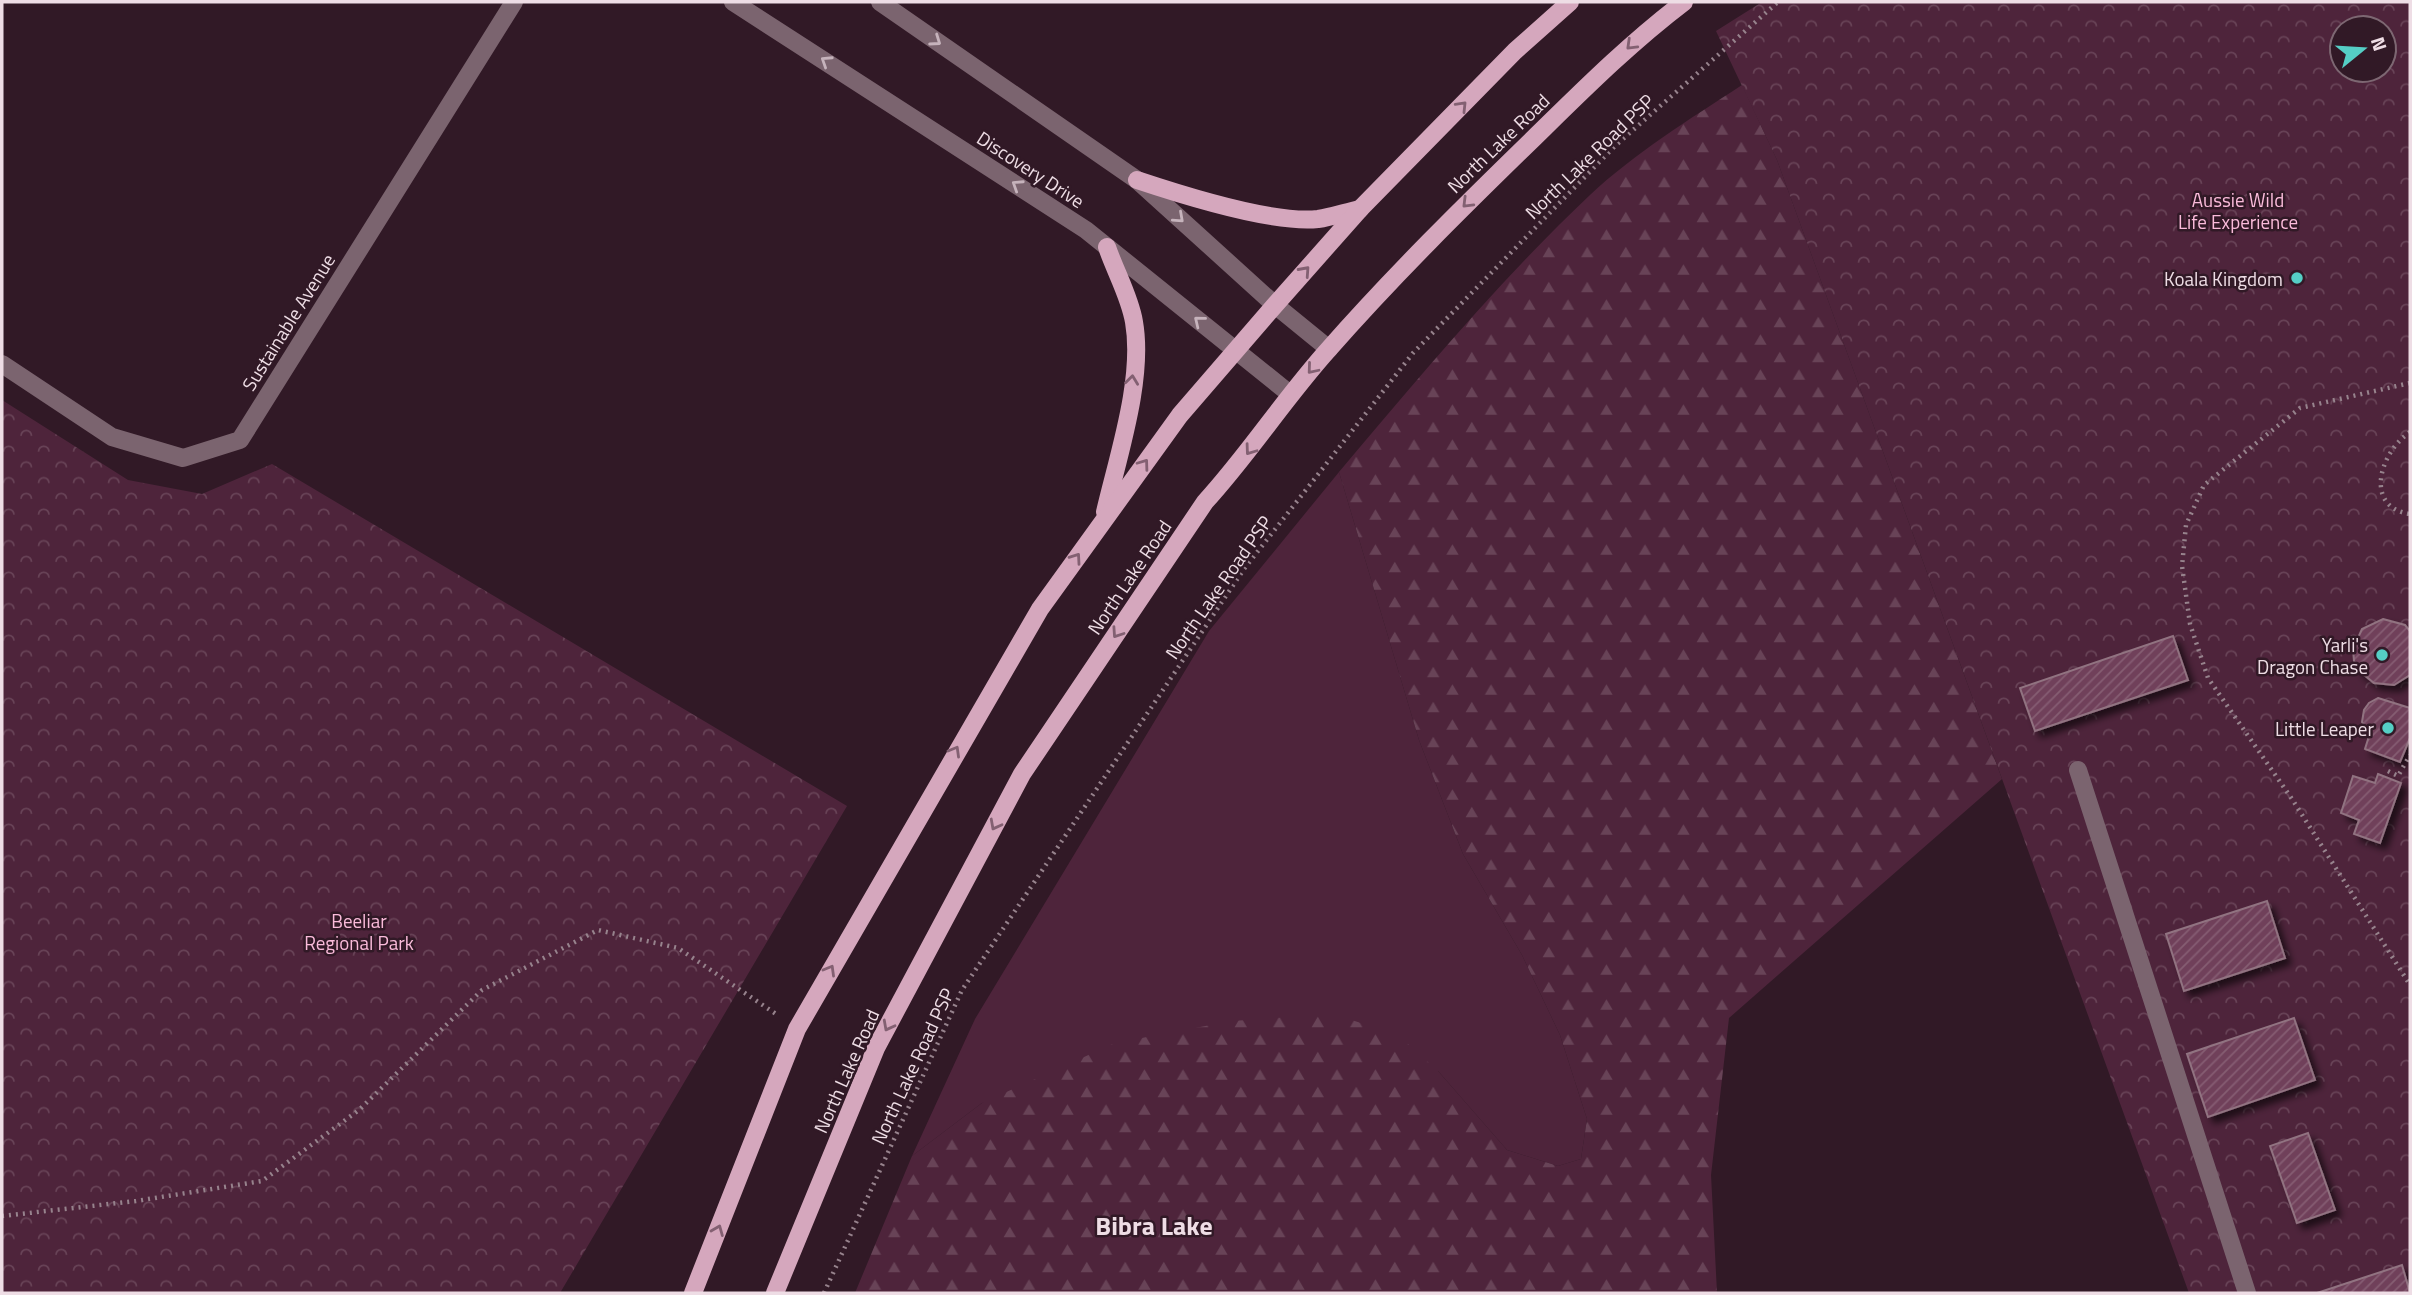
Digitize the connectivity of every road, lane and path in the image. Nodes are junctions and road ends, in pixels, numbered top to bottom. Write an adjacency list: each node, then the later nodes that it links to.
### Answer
1 (514, 2): 13 (street, Sustainable Avenue)
2 (733, 2): 9 (street, Discovery Drive, one-way to 2)
3 (880, 2): 7 (street, one-way to 7)
4 (1570, 2): 8 (main road, one-way to 4)
5 (1684, 2): 11 (main road, North Lake Road, one-way to 11)
6 (1777, 2): 27 (path, North Lake Road PSP)
7 (1137, 180): 8 (main road); 10 (street, one-way to 10)
8 (1360, 209): 10 (main road, one-way to 8)
9 (1107, 247): 12 (street, Discovery Drive, one-way to 9); 18 (main road, one-way to 9)
10 (1275, 305): 11 (street); 12 (main road)
11 (1329, 349): 15 (main road, North Lake Road, one-way to 15)
12 (1236, 350): 15 (street, Discovery Drive); 18 (main road, one-way to 12)
13 (2, 364)
14 (2410, 383): 22 (path)
15 (1290, 394): 26 (main road, North Lake Road, one-way to 26)
16 (2410, 432): 17 (path)
17 (2410, 514)
18 (1104, 519): 23 (main road, one-way to 18)
19 (2410, 755): 21 (path)
20 (2078, 769): 28 (street)
21 (2388, 771)
22 (2410, 985)
23 (797, 1029): 24 (path); 25 (main road, one-way to 23)
24 (2, 1216)
25 (693, 1293)
26 (775, 1293)
27 (824, 1293)
28 (2247, 1293)

